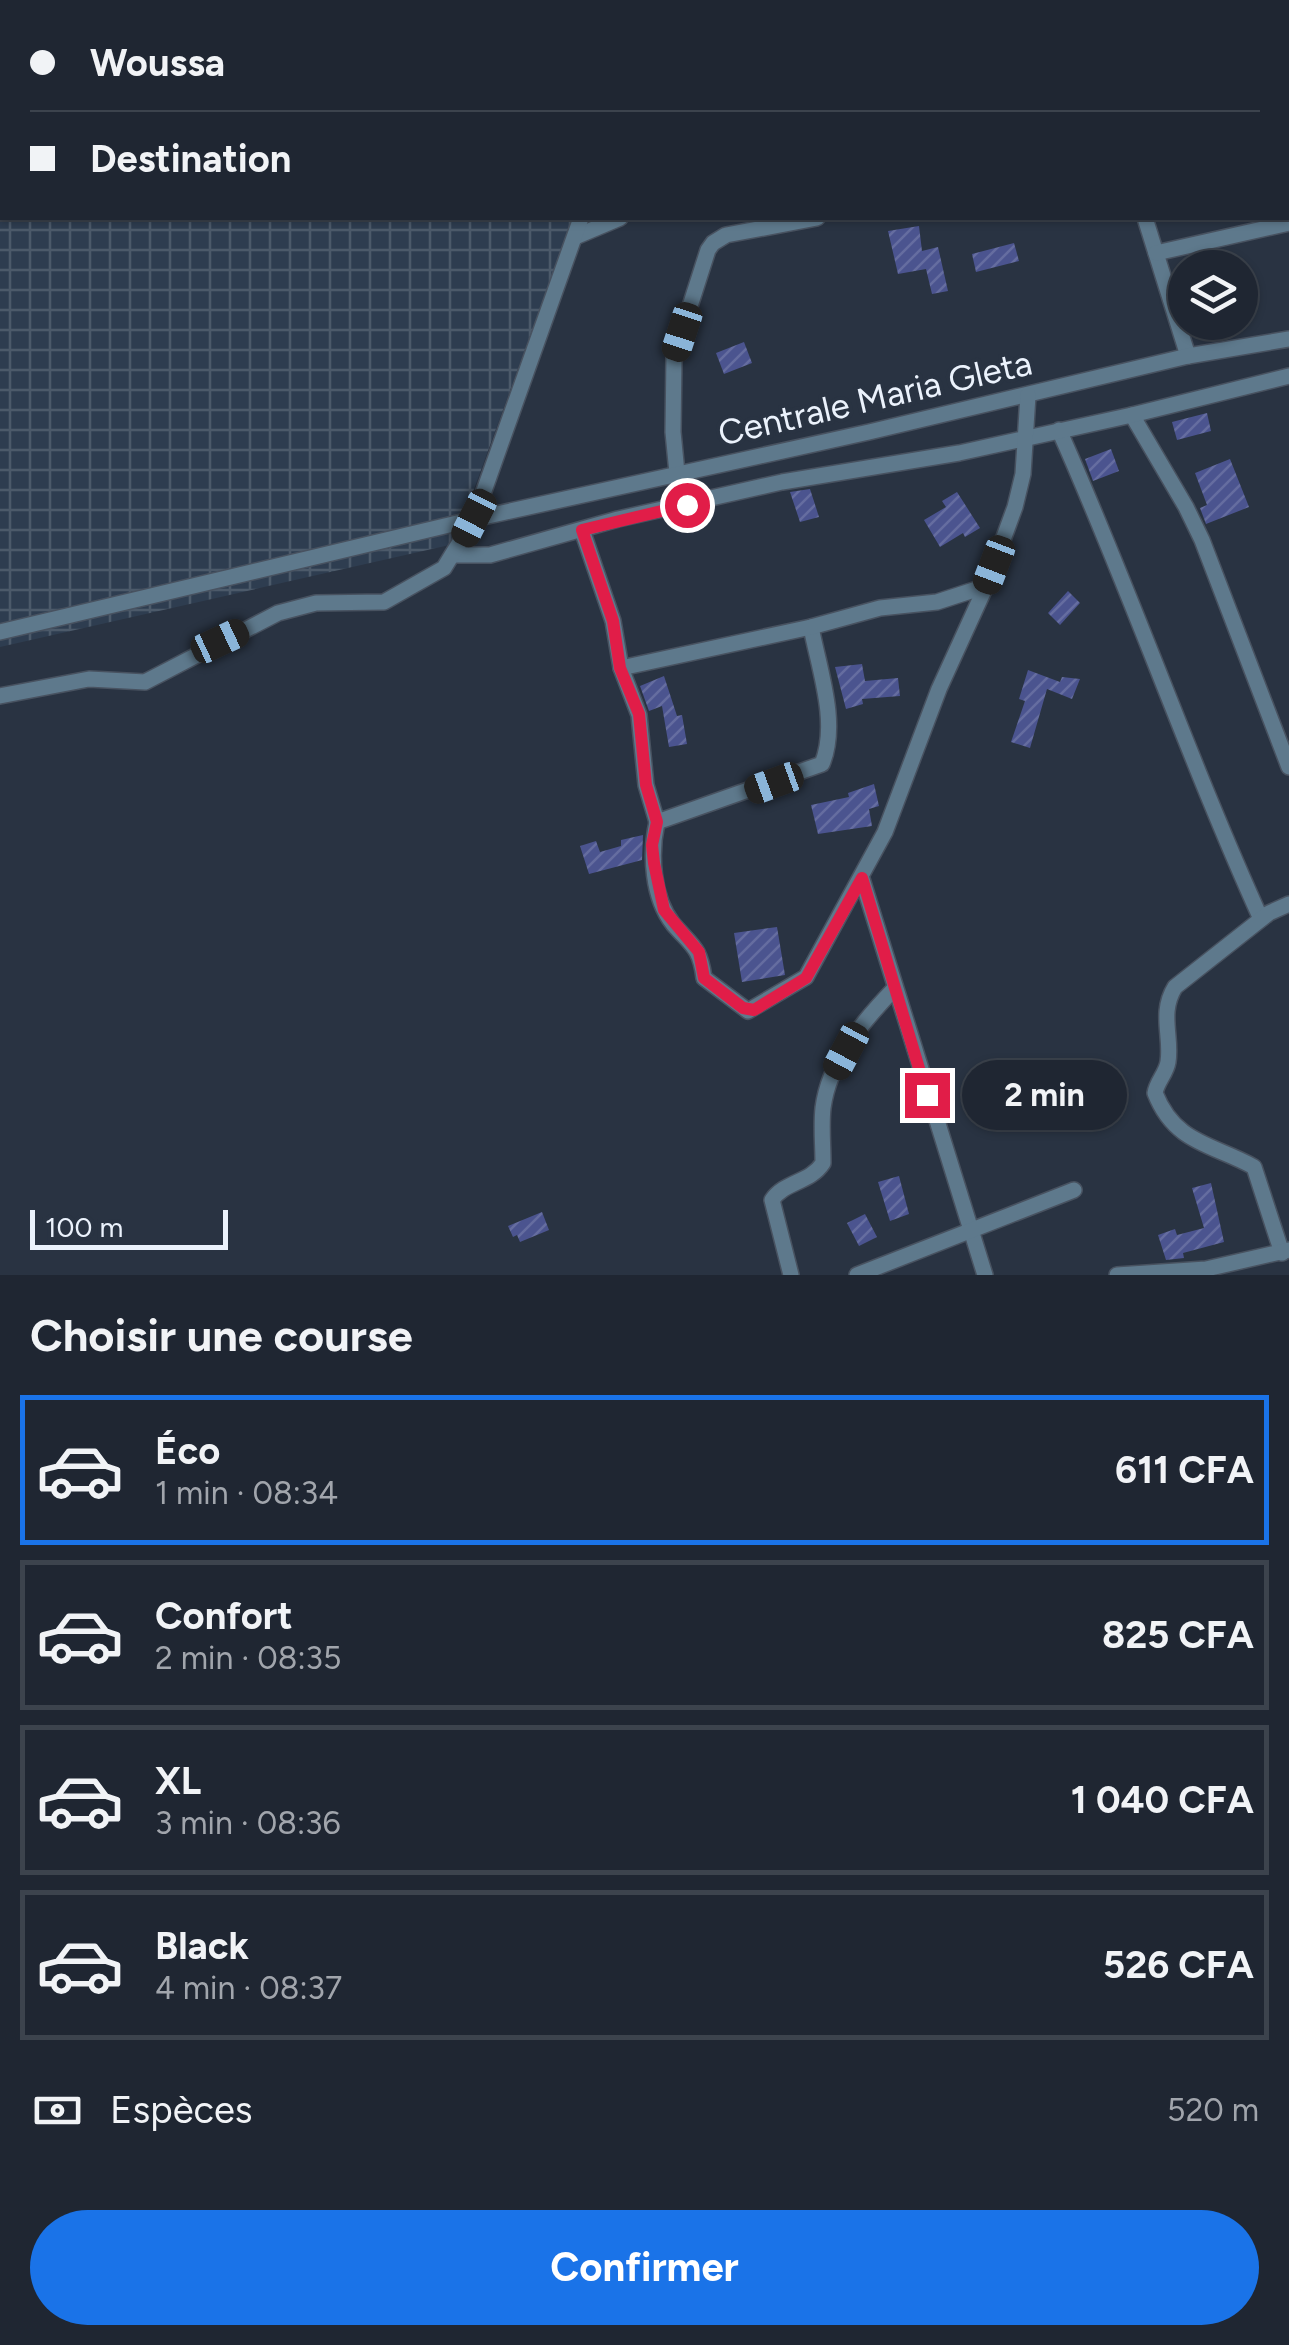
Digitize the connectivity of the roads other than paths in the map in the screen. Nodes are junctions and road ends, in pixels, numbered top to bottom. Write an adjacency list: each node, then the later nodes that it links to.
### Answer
1 (580, 220): 6 (street)
2 (615, 220): 6 (street)
3 (806, 220): 15 (street)
4 (1146, 220): 7 (street)
5 (1289, 223): 7 (street)
6 (574, 236): 16 (street)
7 (1156, 252): 9 (street)
8 (1289, 338): 9 (street, Centrale Maria Gleta)
9 (1188, 356): 11 (street, Centrale Maria Gleta)
10 (1289, 376): 12 (street)
11 (1028, 396): 14 (street); 15 (street, Centrale Maria Gleta)
12 (1132, 415): 13 (street); 24 (street)
13 (1058, 430): 14 (street); 28 (street)
14 (1026, 436): 17 (street); 19 (street)
15 (677, 472): 16 (street, Centrale Maria Gleta)
16 (474, 518): 18 (street); 21 (street, Centrale Maria Gleta)
17 (582, 530): 18 (street); 22 (street)
18 (455, 555): 23 (street)
19 (986, 586): 20 (street); 26 (street)
20 (812, 627): 22 (street); 25 (street)
21 (0, 632)
22 (620, 668): 25 (street)
23 (3, 697)
24 (1289, 766)
25 (657, 822): 26 (street)
26 (862, 878): 29 (street)
27 (1289, 904): 28 (street)
28 (1261, 919): 32 (street)
29 (895, 988): 31 (street); 33 (street)
30 (1074, 1190): 31 (street)
31 (970, 1228): 34 (street); 35 (street)
32 (1285, 1251): 36 (street)
33 (791, 1275)
34 (856, 1275)
35 (985, 1275)
36 (1117, 1275)

